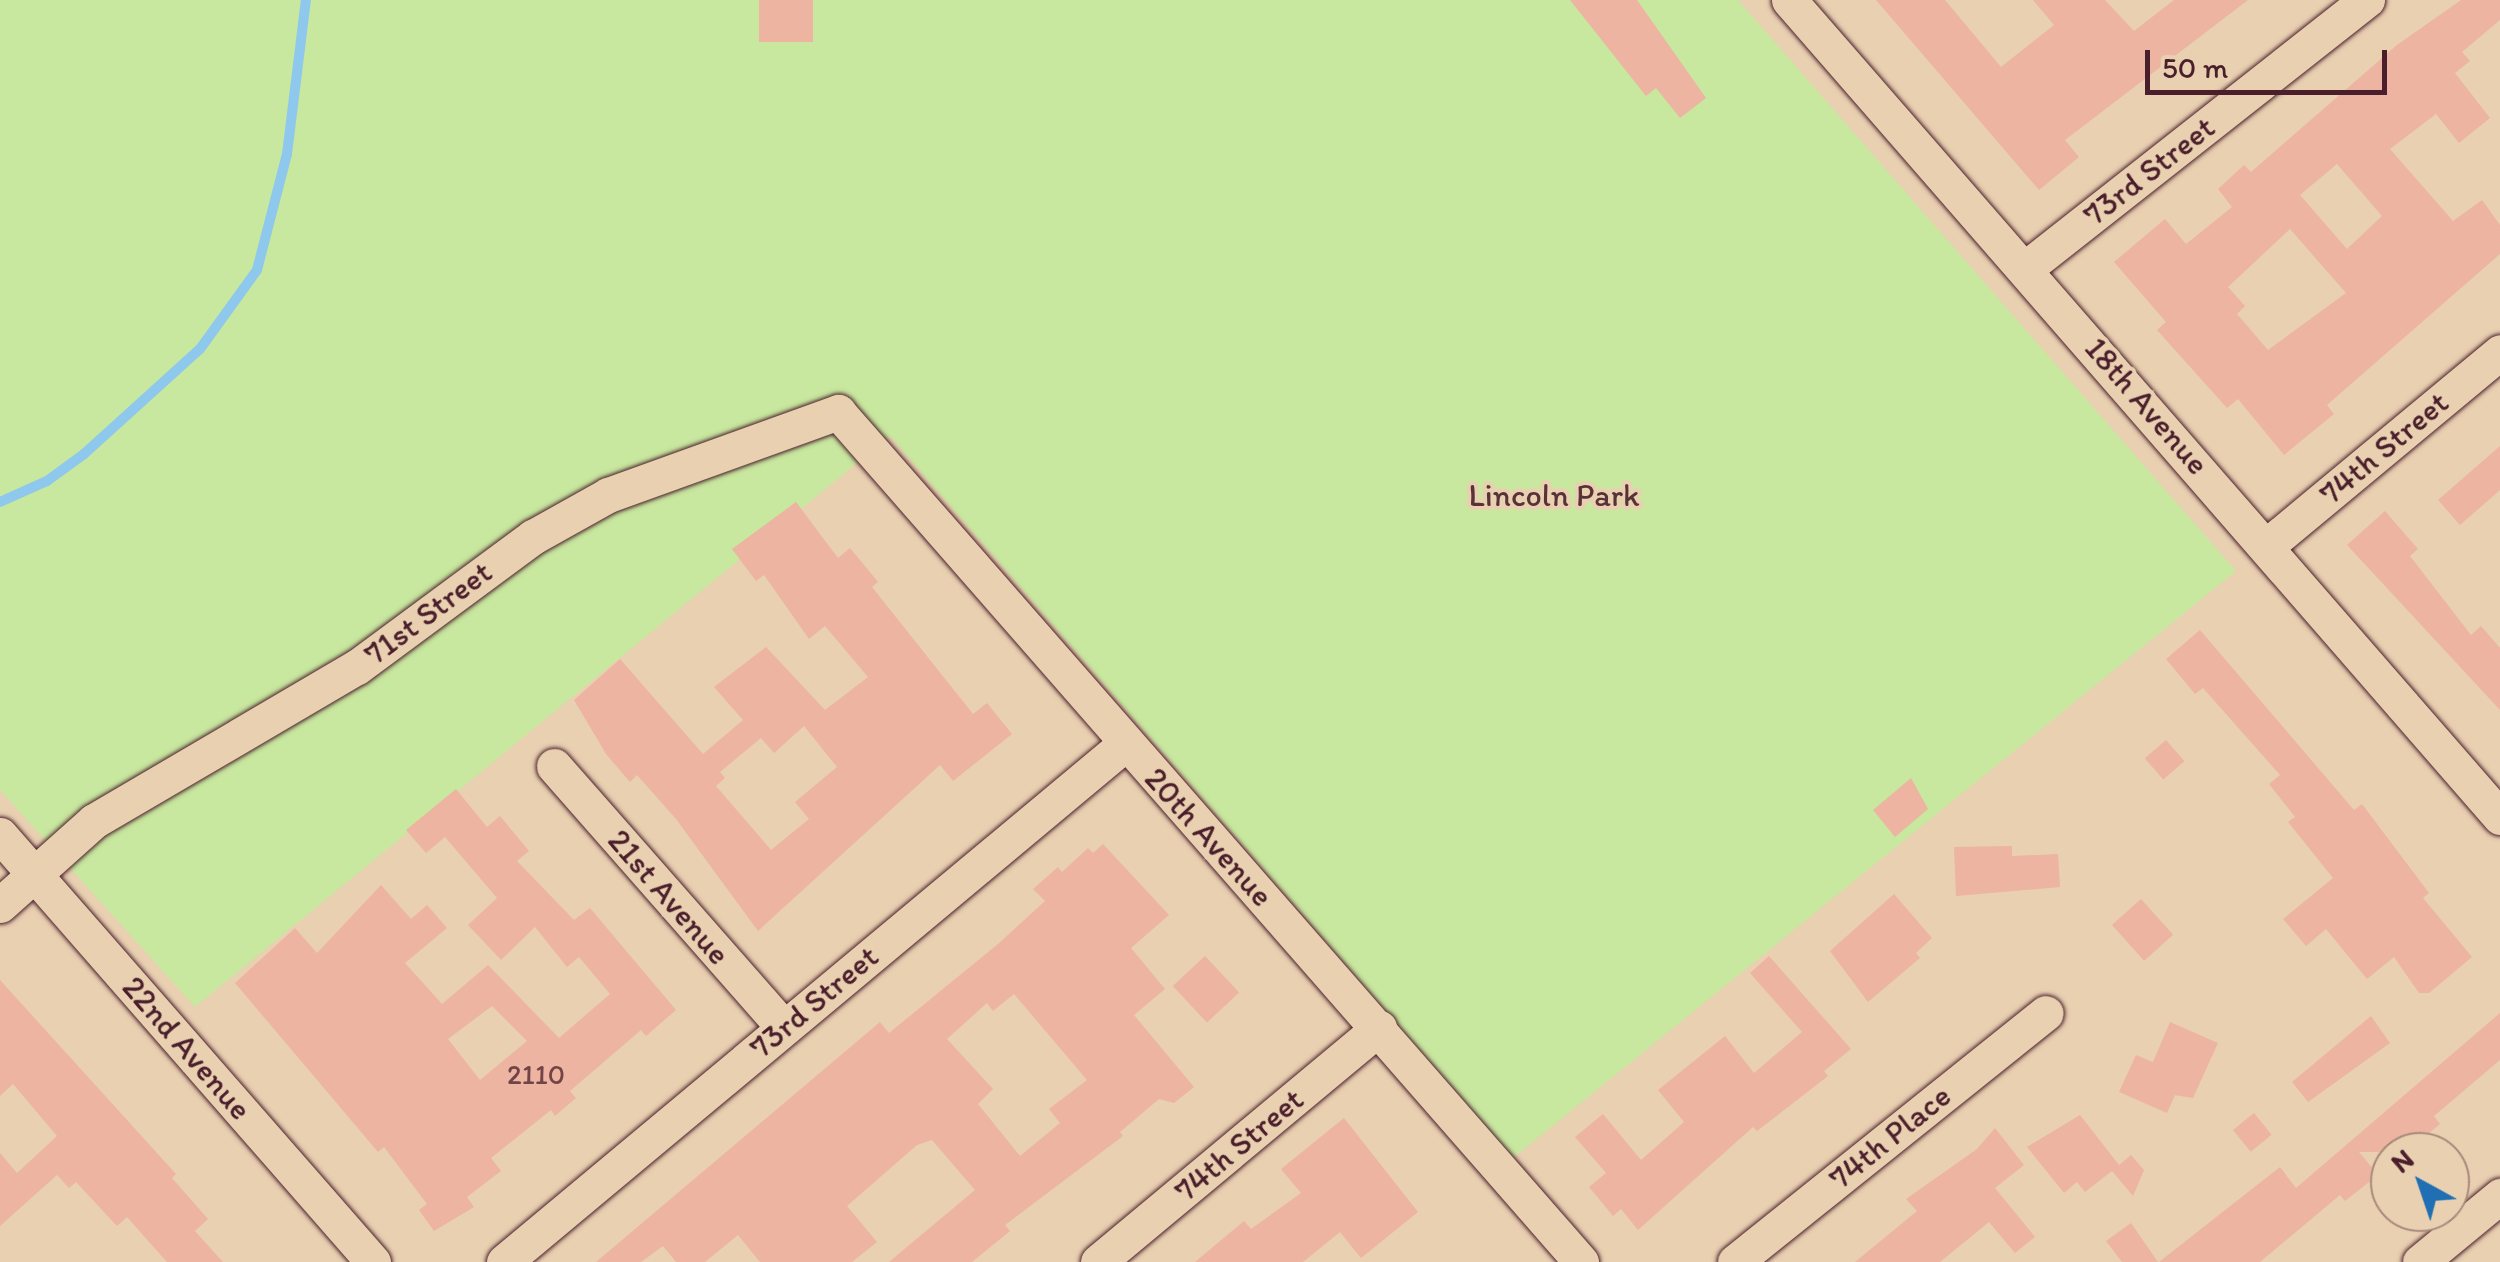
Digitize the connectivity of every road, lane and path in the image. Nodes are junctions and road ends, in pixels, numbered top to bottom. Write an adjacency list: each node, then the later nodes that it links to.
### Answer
1 (2367, 0): 3 (street, 73rd Street)
2 (1803, 5): 3 (street, 18th Avenue)
3 (2026, 268): 6 (street, 18th Avenue)
4 (2500, 352): 6 (street, 74th Street)
5 (838, 412): 7 (street, 20th Avenue); 11 (street, 71st Street)
6 (2269, 544): 9 (street, 18th Avenue)
7 (1126, 744): 14 (street, 73rd Street); 15 (street, 20th Avenue)
8 (554, 766): 14 (street, 21st Avenue)
9 (2500, 817)
10 (0, 835): 11 (street, 22nd Avenue)
11 (35, 874): 12 (street, 71st Street); 17 (street, 22nd Avenue)
12 (0, 905)
13 (2046, 1013): 21 (street, 74th Place)
14 (783, 1027): 18 (street, 73rd Street)
15 (1379, 1028): 19 (street, 74th Street); 20 (street, 20th Avenue)
16 (2500, 1196): 22 (street)
17 (373, 1262)
18 (504, 1262)
19 (1098, 1262)
20 (1581, 1262)
21 (1735, 1262)
22 (2420, 1262)

